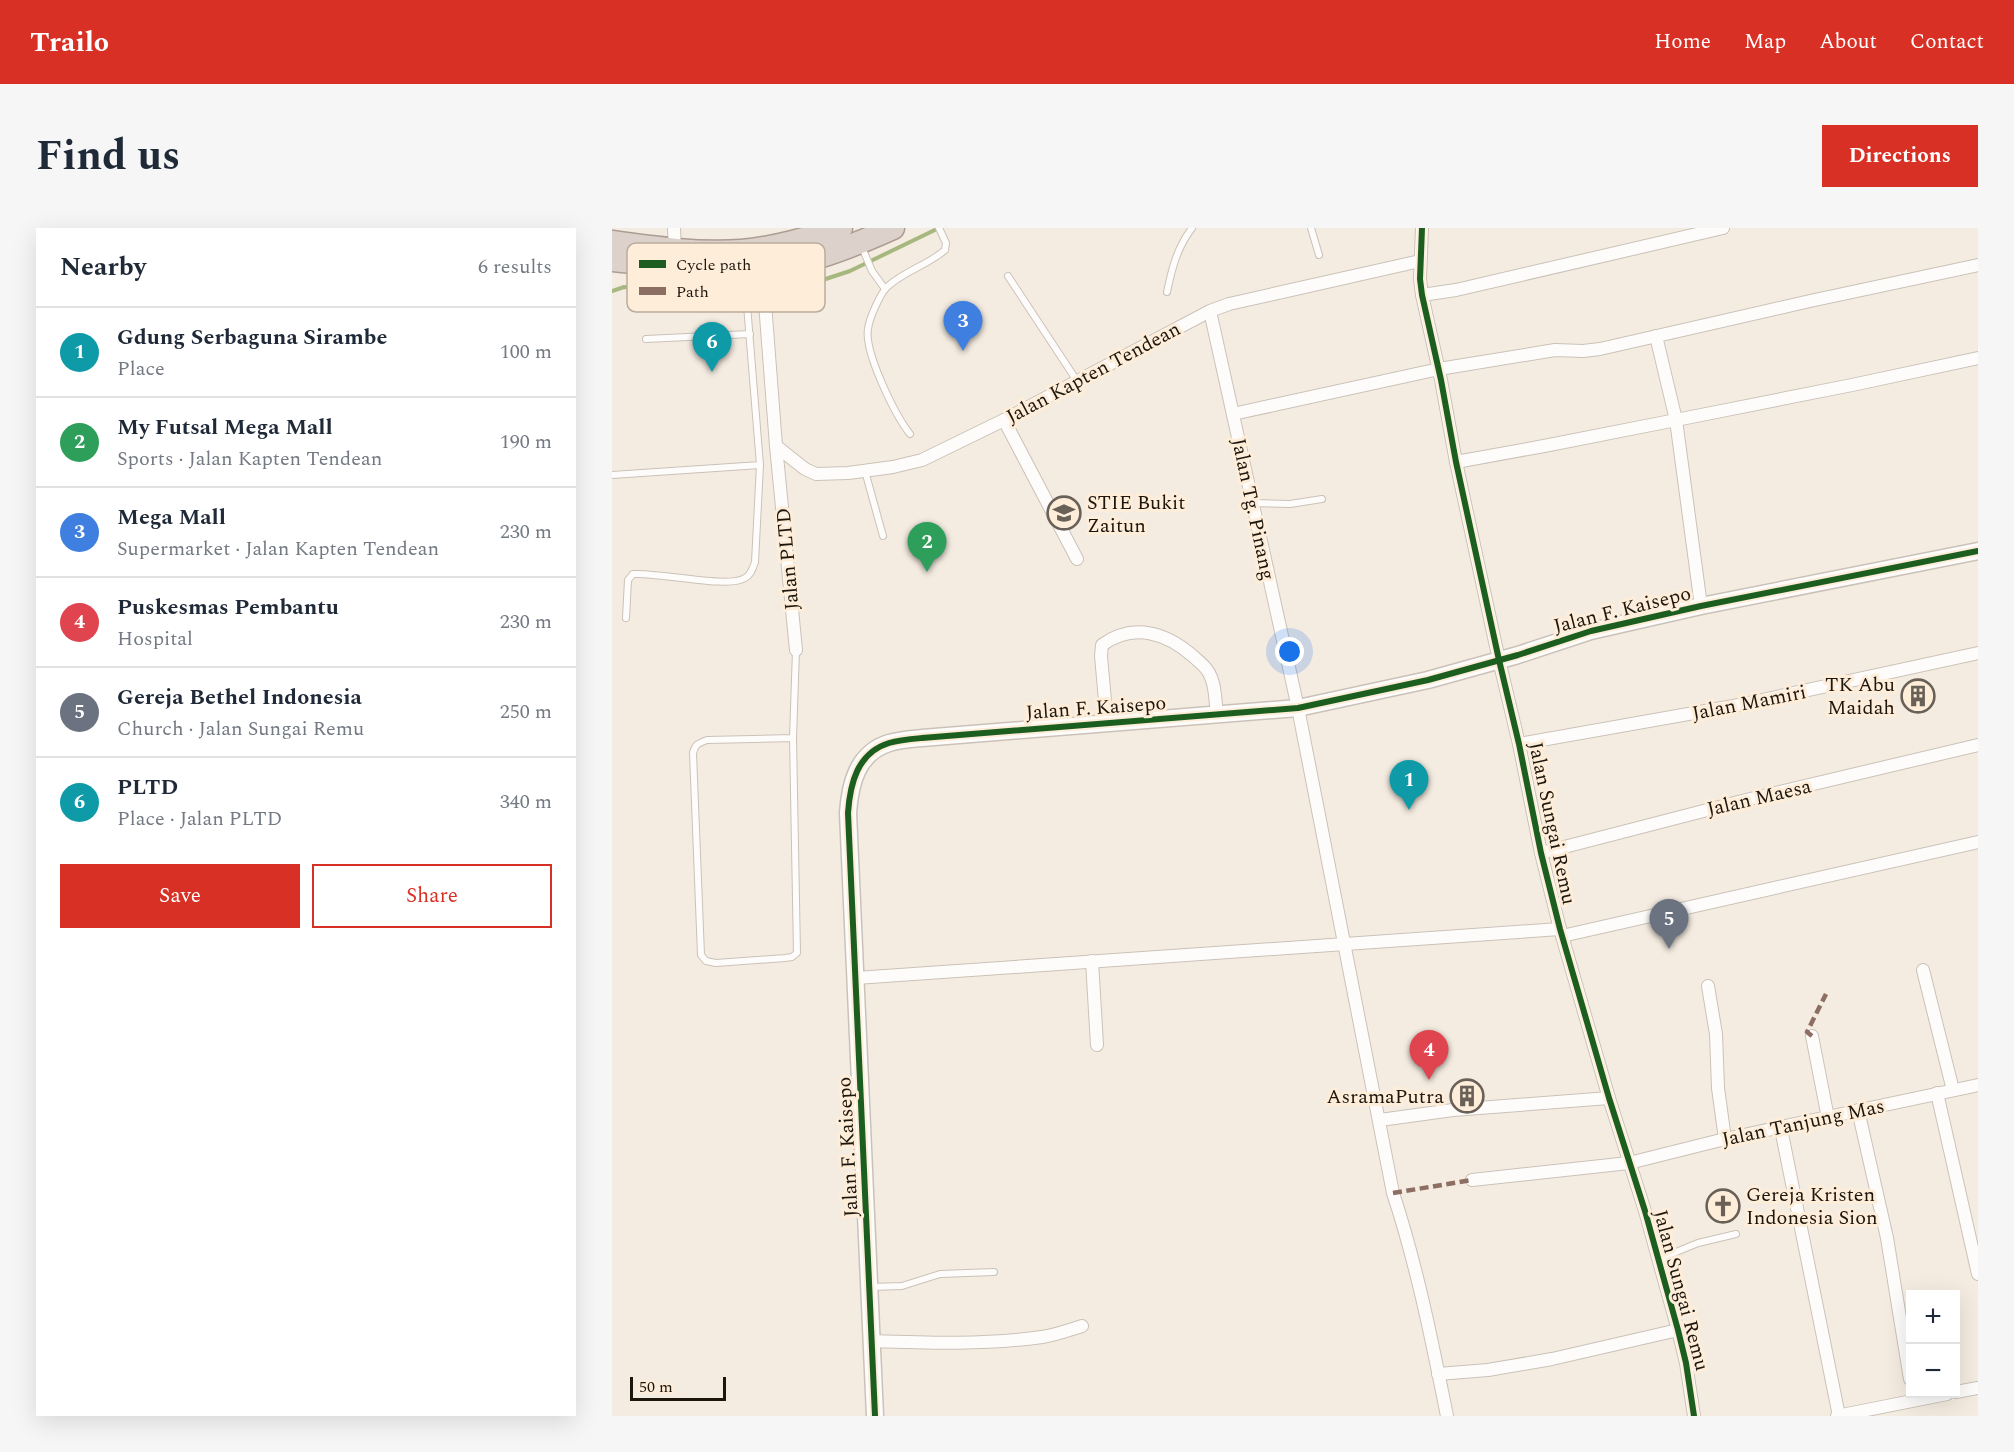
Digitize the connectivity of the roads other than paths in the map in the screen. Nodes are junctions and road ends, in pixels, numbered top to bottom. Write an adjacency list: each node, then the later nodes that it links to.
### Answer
1 (674, 228): 10 (street)
2 (841, 228): 11 (highway)
3 (893, 228): 13 (highway)
4 (1192, 228): 22 (lane)
5 (1311, 228): 14 (lane)
6 (1422, 228): 18 (street, Jalan Sungai Remu)
7 (1724, 228): 23 (street)
8 (940, 230): 21 (lane)
9 (612, 242): 12 (highway)
10 (675, 243)
11 (800, 243)
12 (627, 244)
13 (862, 250): 15 (highway); 21 (lane)
14 (1319, 255)
15 (825, 257)
16 (612, 260): 17 (highway)
17 (627, 261)
18 (1420, 261): 23 (street, Jalan Sungai Remu); 24 (street, Jalan Kapten Tendean)
19 (1978, 265): 28 (street)
20 (1008, 276): 32 (lane)
21 (885, 289): 36 (lane)
22 (1167, 292)
23 (1422, 296): 31 (street, Jalan Sungai Remu)
24 (1210, 311): 32 (street, Jalan Kapten Tendean); 33 (street, Jalan Tg. Pinang)
25 (748, 312): 27 (lane)
26 (767, 312): 37 (street, Jalan PLTD)
27 (750, 334): 29 (lane); 39 (lane)
28 (1656, 336): 31 (street); 35 (street)
29 (646, 339)
30 (1978, 358): 35 (street)
31 (1439, 369): 33 (street); 38 (street, Jalan Sungai Remu)
32 (1078, 381): 34 (street, Jalan Kapten Tendean)
33 (1233, 414): 43 (street, Jalan Tg. Pinang)
34 (1004, 420): 40 (street, Jalan Kapten Tendean); 46 (street)
35 (1676, 420): 38 (street); 47 (street)
36 (910, 434)
37 (776, 446): 40 (street, Jalan Kapten Tendean); 49 (street, Jalan PLTD)
38 (1456, 462): 51 (street, Jalan Sungai Remu)
39 (760, 465): 41 (lane); 48 (lane)
40 (865, 471): 44 (lane)
41 (612, 475)
42 (1322, 499): 43 (lane)
43 (1252, 503): 52 (street, Jalan Tg. Pinang)
44 (882, 536)
45 (1978, 550): 47 (street, Jalan F. Kaisepo)
46 (1077, 559)
47 (1701, 606): 51 (street, Jalan F. Kaisepo)
48 (626, 618)
49 (796, 650): 55 (lane, Jalan PLTD)
50 (1978, 653): 56 (street, Jalan Mamiri)
51 (1498, 660): 52 (street, Jalan F. Kaisepo); 56 (street, Jalan Sungai Remu)
52 (1298, 708): 53 (street, Jalan F. Kaisepo); 61 (street, Jalan Tg. Pinang)
53 (1217, 715): 54 (street, Jalan F. Kaisepo); 54 (street)
54 (1107, 723): 64 (street, Jalan F. Kaisepo)
55 (793, 738): 55 (lane, Jalan PLTD)
56 (1519, 744): 59 (street, Jalan Sungai Remu)
57 (1978, 745): 59 (street, Jalan Maesa)
58 (1978, 842): 60 (street)
59 (1541, 852): 60 (street, Jalan Sungai Remu)
60 (1561, 932): 61 (street); 71 (street, Jalan Sungai Remu)
61 (1345, 945): 62 (street); 74 (street, Jalan Tg. Pinang)
62 (1092, 961): 64 (street); 67 (street)
63 (1923, 970): 69 (street)
64 (856, 978): 83 (street, Jalan F. Kaisepo)
65 (1708, 986): 76 (street)
66 (1812, 1036): 73 (street)
67 (1097, 1045)
68 (1978, 1085): 69 (street, Jalan Tanjung Mas)
69 (1953, 1090): 70 (street, Jalan Tanjung Mas)
70 (1937, 1094): 72 (street, Jalan Tanjung Mas); 82 (street)
71 (1609, 1098): 74 (street); 77 (street, Jalan Sungai Remu)
72 (1858, 1110): 73 (street, Jalan Tanjung Mas); 87 (street)
73 (1828, 1118): 75 (street, Jalan Tanjung Mas)
74 (1380, 1120): 88 (street, Jalan Tg. Pinang)
75 (1780, 1129): 76 (street, Jalan Tanjung Mas); 95 (street)
76 (1725, 1139): 77 (street, Jalan Tanjung Mas)
77 (1629, 1163): 78 (street, Jalan Tanjung Mas); 80 (street, Jalan Sungai Remu)
78 (1472, 1180)
79 (1736, 1234): 80 (lane)
80 (1659, 1259): 85 (street, Jalan Sungai Remu)
81 (994, 1272): 83 (lane)
82 (1978, 1274)
83 (870, 1287): 86 (street, Jalan F. Kaisepo)
84 (1082, 1326): 86 (street)
85 (1678, 1330): 88 (street); 94 (street, Jalan Sungai Remu)
86 (872, 1341): 92 (street, Jalan F. Kaisepo)
87 (1906, 1350)
88 (1438, 1374): 93 (street, Jalan Tg. Pinang)
89 (1978, 1388): 90 (street)
90 (1960, 1391)
91 (1909, 1398): 95 (street)
92 (875, 1416)
93 (1446, 1416)
94 (1694, 1416)
95 (1838, 1416)

